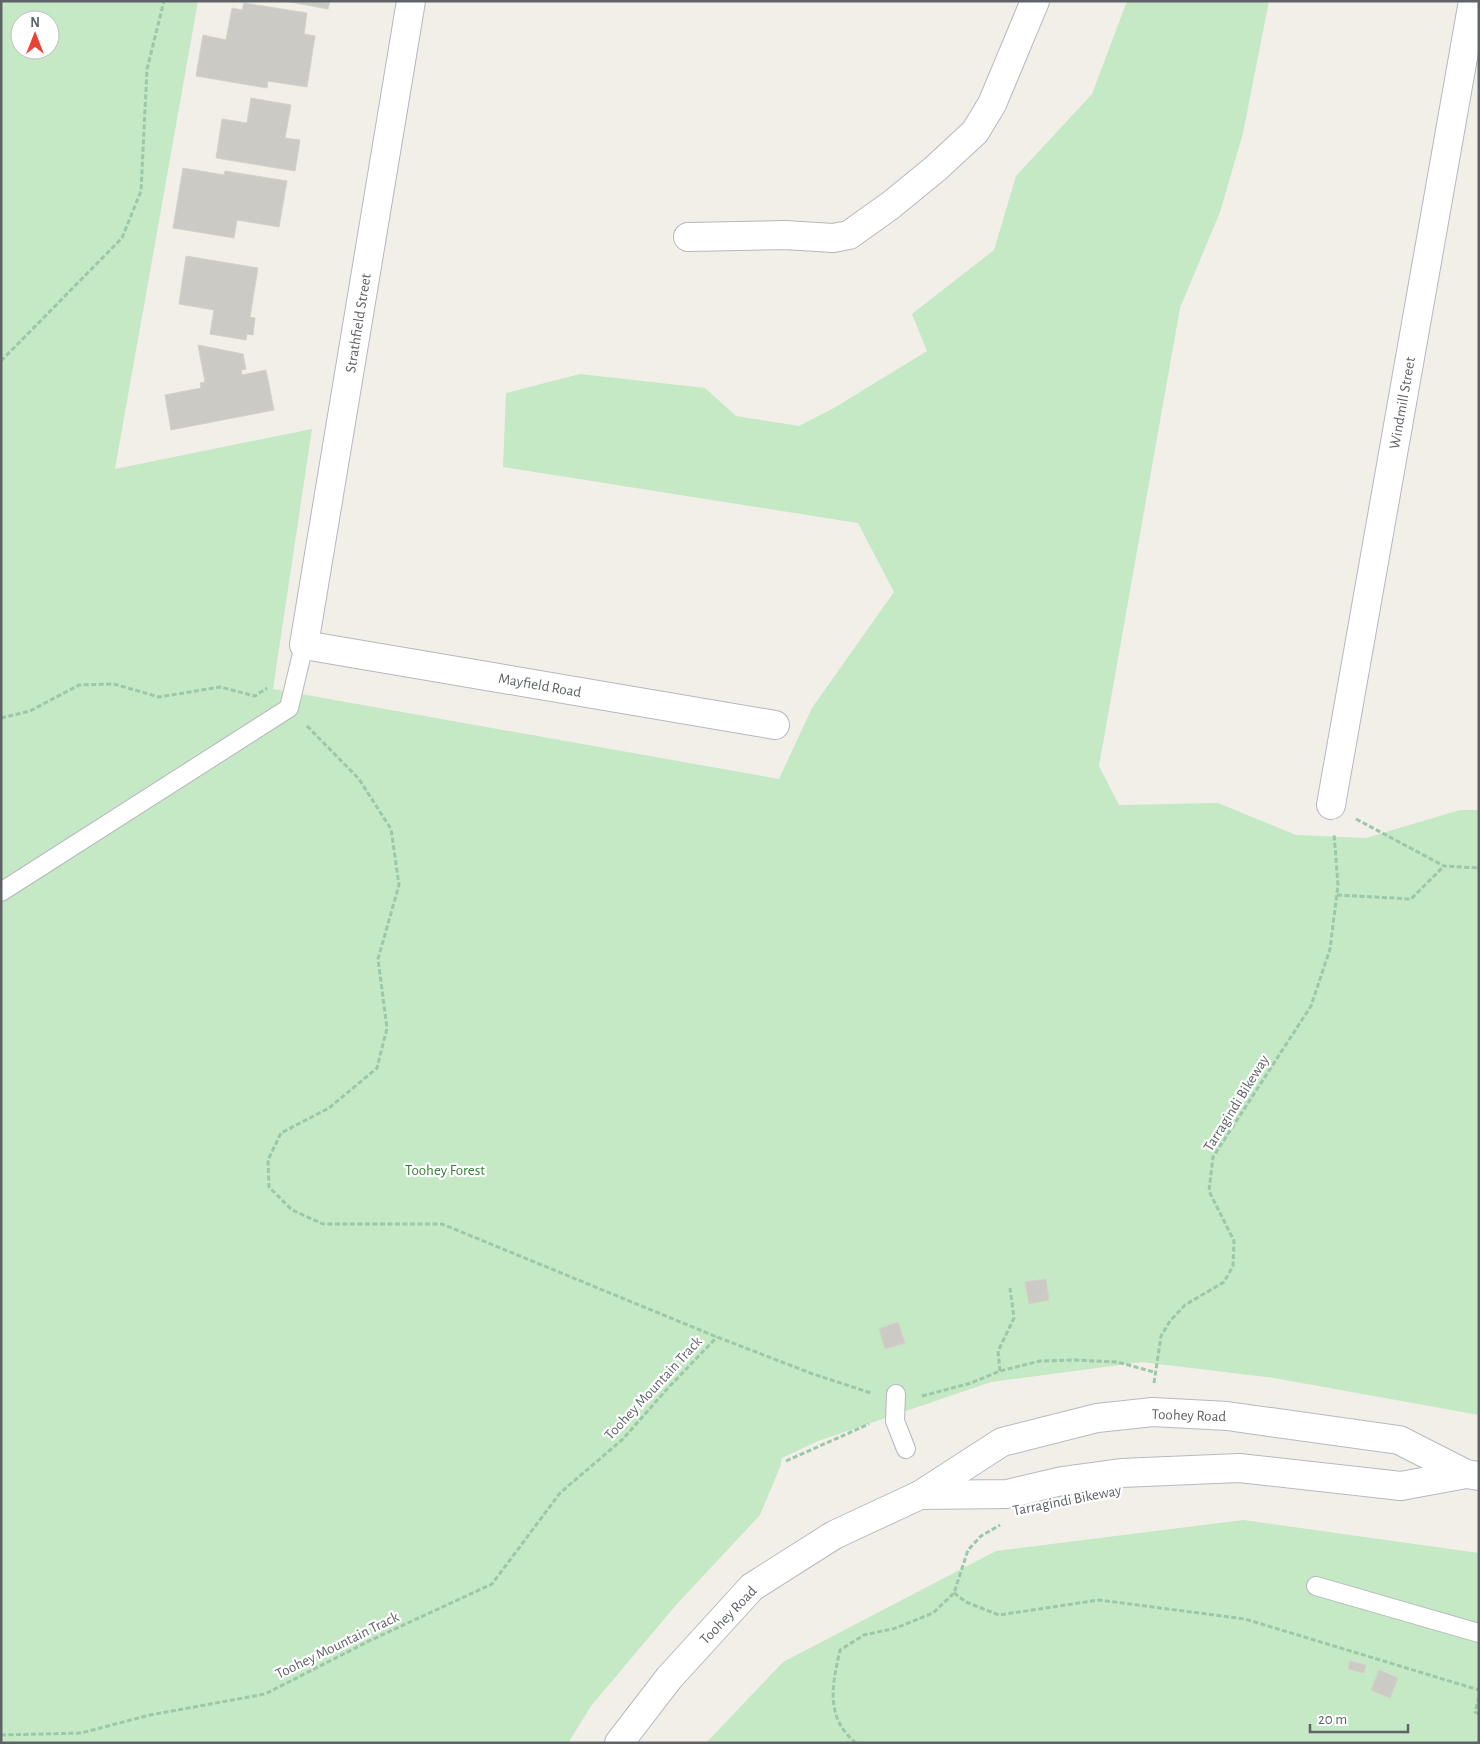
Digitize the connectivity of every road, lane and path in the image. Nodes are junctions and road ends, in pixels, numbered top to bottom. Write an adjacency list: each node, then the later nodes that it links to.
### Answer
1 (164, 1): 6 (path)
2 (411, 1): 7 (street, Strathfield Street)
3 (1035, 1): 5 (street)
4 (1473, 1): 11 (street, Windmill Street)
5 (688, 237)
6 (1, 361)
7 (302, 657): 8 (lane); 9 (path); 10 (street, Mayfield Road)
8 (289, 708): 14 (lane); 17 (path)
9 (1, 718)
10 (775, 725)
11 (1331, 806): 12 (path); 15 (path, Tarragindi Bikeway)
12 (1444, 866): 13 (path); 15 (path)
13 (1479, 868)
14 (1, 892)
15 (1337, 895): 19 (path, Tarragindi Bikeway)
16 (1010, 1288): 18 (path)
17 (717, 1337): 21 (path, Toohey Mountain Track); 34 (path, Toohey Mountain Track)
18 (1000, 1371): 19 (path, Toohey Mountain Track); 21 (path, Toohey Mountain Track)
19 (1154, 1372): 20 (path, Tarragindi Bikeway)
20 (1154, 1387)
21 (896, 1394): 23 (lane)
22 (870, 1423): 24 (path)
23 (906, 1448)
24 (786, 1462)
25 (1472, 1475): 26 (street, Toohey Road); 26 (street, Toohey Road)
26 (920, 1495): 35 (street, Toohey Road)
27 (1008, 1523): 29 (path, Tarragindi Bikeway)
28 (1316, 1586): 30 (lane)
29 (954, 1593): 31 (path); 36 (path, Tarragindi Bikeway)
30 (1479, 1633)
31 (1479, 1690)
32 (1479, 1697): 33 (path)
33 (1479, 1714)
34 (1, 1735)
35 (619, 1743)
36 (856, 1743)

